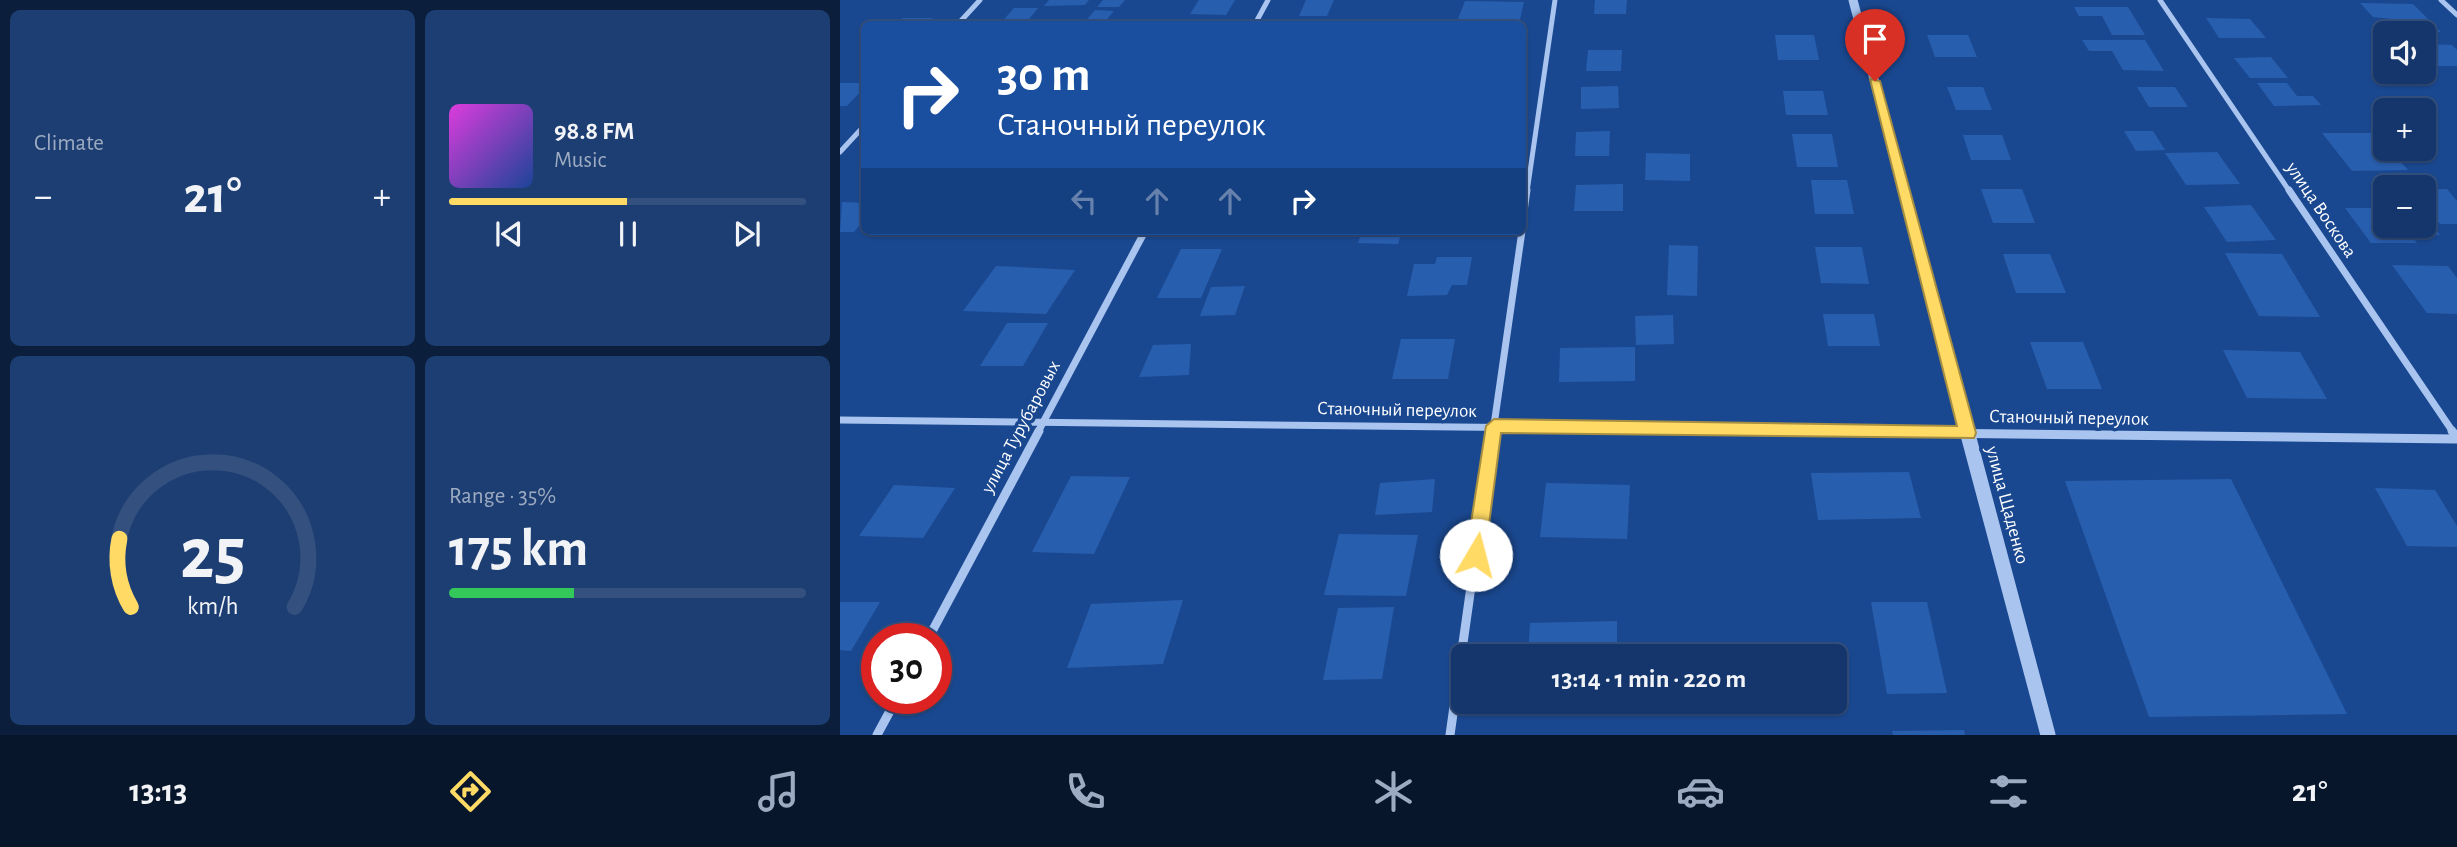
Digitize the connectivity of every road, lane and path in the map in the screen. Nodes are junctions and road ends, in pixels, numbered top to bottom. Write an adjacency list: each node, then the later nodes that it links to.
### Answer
1 (981, 0): 8 (street)
2 (1268, 0): 9 (street)
3 (1555, 0): 12 (street)
4 (1853, 0): 18 (street, улица Щаденко)
5 (2160, 0): 19 (street, улица Воскова)
6 (2441, 0): 7 (street)
7 (2457, 15)
8 (961, 21)
9 (1257, 21)
10 (861, 129): 11 (street)
11 (840, 152)
12 (1526, 199)
13 (1143, 235): 16 (street, улица Турубаровых)
14 (1521, 235): 17 (street)
15 (840, 420): 16 (street, Станочный переулок)
16 (1044, 422): 17 (street, Станочный переулок); 20 (street, улица Турубаровых)
17 (1494, 426): 18 (street, Станочный переулок); 23 (street)
18 (1968, 433): 19 (street, Станочный переулок); 24 (street, улица Щаденко)
19 (2457, 439)
20 (937, 623)
21 (888, 714): 22 (street)
22 (877, 735)
23 (1450, 735)
24 (2048, 735)

